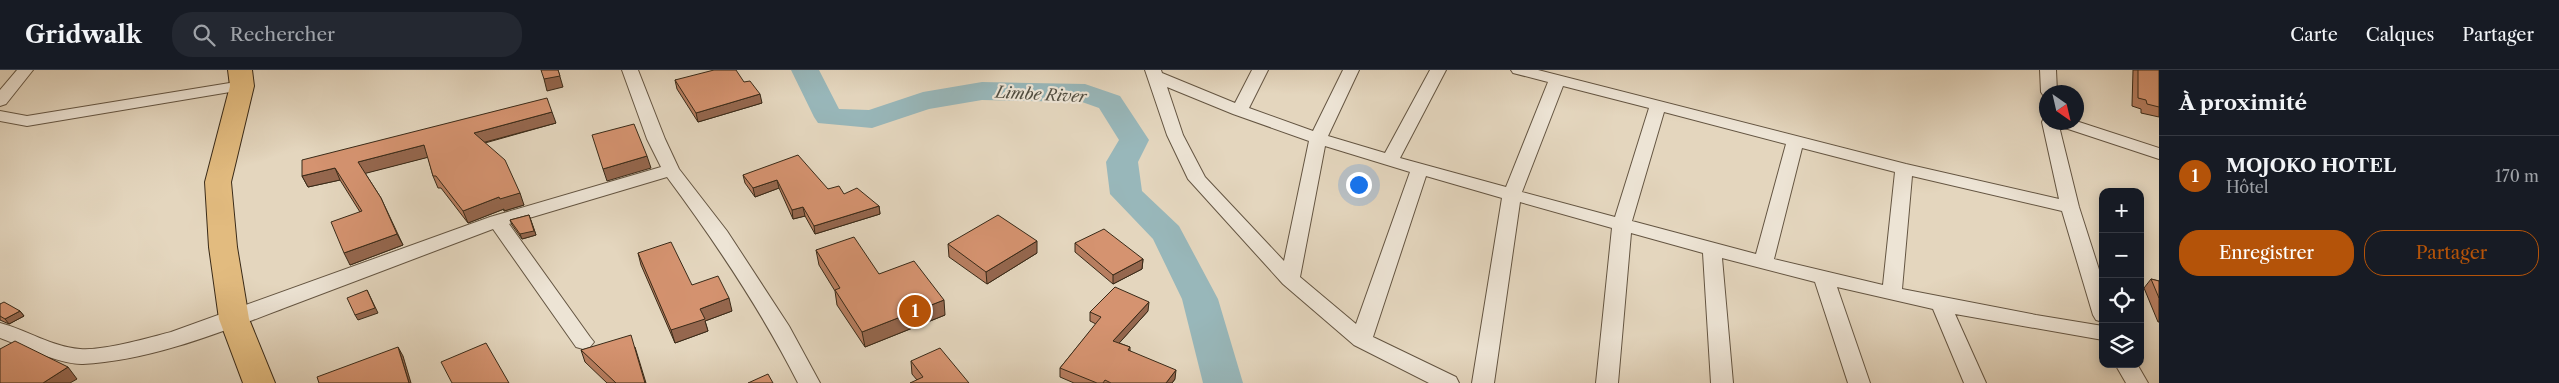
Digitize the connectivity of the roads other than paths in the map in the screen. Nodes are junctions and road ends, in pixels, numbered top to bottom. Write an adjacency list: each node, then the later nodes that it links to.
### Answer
1 (25, 70): 12 (street)
2 (630, 70): 24 (street)
3 (1260, 70): 14 (street)
4 (1351, 70): 18 (street)
5 (1438, 70): 21 (street)
6 (1519, 70): 10 (street)
7 (2048, 70): 11 (street)
8 (1153, 73): 14 (street); 32 (street)
9 (241, 78): 15 (street); 36 (highway)
10 (1557, 80): 13 (street); 25 (street)
11 (2049, 85)
12 (0, 101)
13 (1658, 106): 19 (street); 28 (street)
14 (1239, 111): 18 (street)
15 (0, 116)
16 (2084, 129): 20 (street)
17 (2052, 130): 26 (street)
18 (1318, 138): 21 (street); 32 (street)
19 (1795, 141): 23 (street); 30 (street)
20 (2159, 154)
21 (1390, 160): 22 (street)
22 (1420, 168): 25 (street); 39 (street)
23 (1904, 169): 26 (street); 33 (street)
24 (671, 170): 27 (street); 43 (street)
25 (1512, 194): 28 (street); 45 (street)
26 (2070, 207): 34 (street)
27 (497, 222): 36 (street); 40 (street)
28 (1622, 224): 29 (street); 46 (street)
29 (1712, 250): 30 (street); 47 (street)
30 (1764, 262): 31 (street)
31 (1823, 277): 33 (street); 48 (street)
32 (1290, 279): 39 (street)
33 (1892, 294): 35 (street)
34 (2099, 302)
35 (1942, 307): 38 (street); 49 (street)
36 (234, 319): 37 (street); 42 (highway)
37 (0, 330)
38 (2099, 332)
39 (1361, 340): 44 (street)
40 (584, 342)
41 (2128, 368): 50 (street)
42 (259, 383)
43 (809, 383)
44 (1448, 383)
45 (1483, 383)
46 (1607, 383)
47 (1722, 383)
48 (1859, 383)
49 (1975, 383)
50 (2137, 383)

